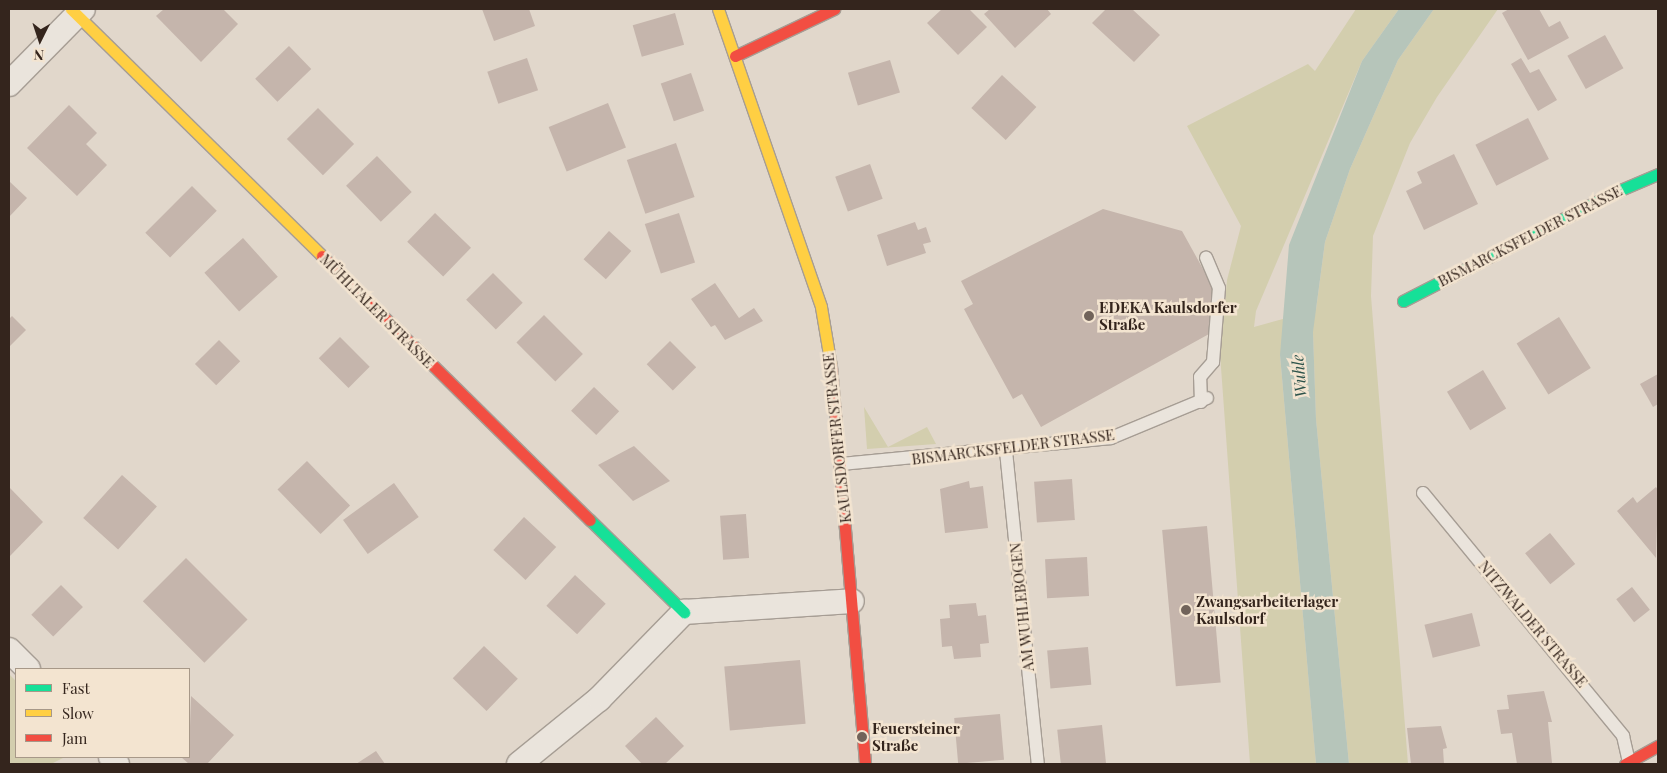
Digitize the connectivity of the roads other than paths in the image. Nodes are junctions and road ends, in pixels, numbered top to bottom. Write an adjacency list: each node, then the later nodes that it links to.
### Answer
1 (718, 9): 4 (street, KAULSDORFER STRASSE)
2 (834, 9): 4 (street)
3 (77, 11): 5 (street); 13 (street, MÜHLTALER STRASSE)
4 (735, 56): 10 (street, KAULSDORFER STRASSE)
5 (9, 84)
6 (1658, 174): 8 (street, BISMARCKSFELDER STRASSE)
7 (1206, 258): 9 (lane, BISMARCKSFELDER STRASSE)
8 (1403, 301)
9 (1006, 451): 10 (lane, BISMARCKSFELDER STRASSE); 20 (lane, AM WUHLEBOGEN)
10 (842, 464): 12 (street, KAULSDORFER STRASSE)
11 (1423, 493): 17 (lane, NITZWALDER STRASSE)
12 (852, 601): 13 (street); 19 (street, KAULSDORFER STRASSE)
13 (684, 612): 18 (street)
14 (9, 650): 15 (street)
15 (27, 668)
16 (1658, 746): 17 (street)
17 (1627, 763)
18 (519, 764)
19 (865, 764)
20 (1038, 764)

